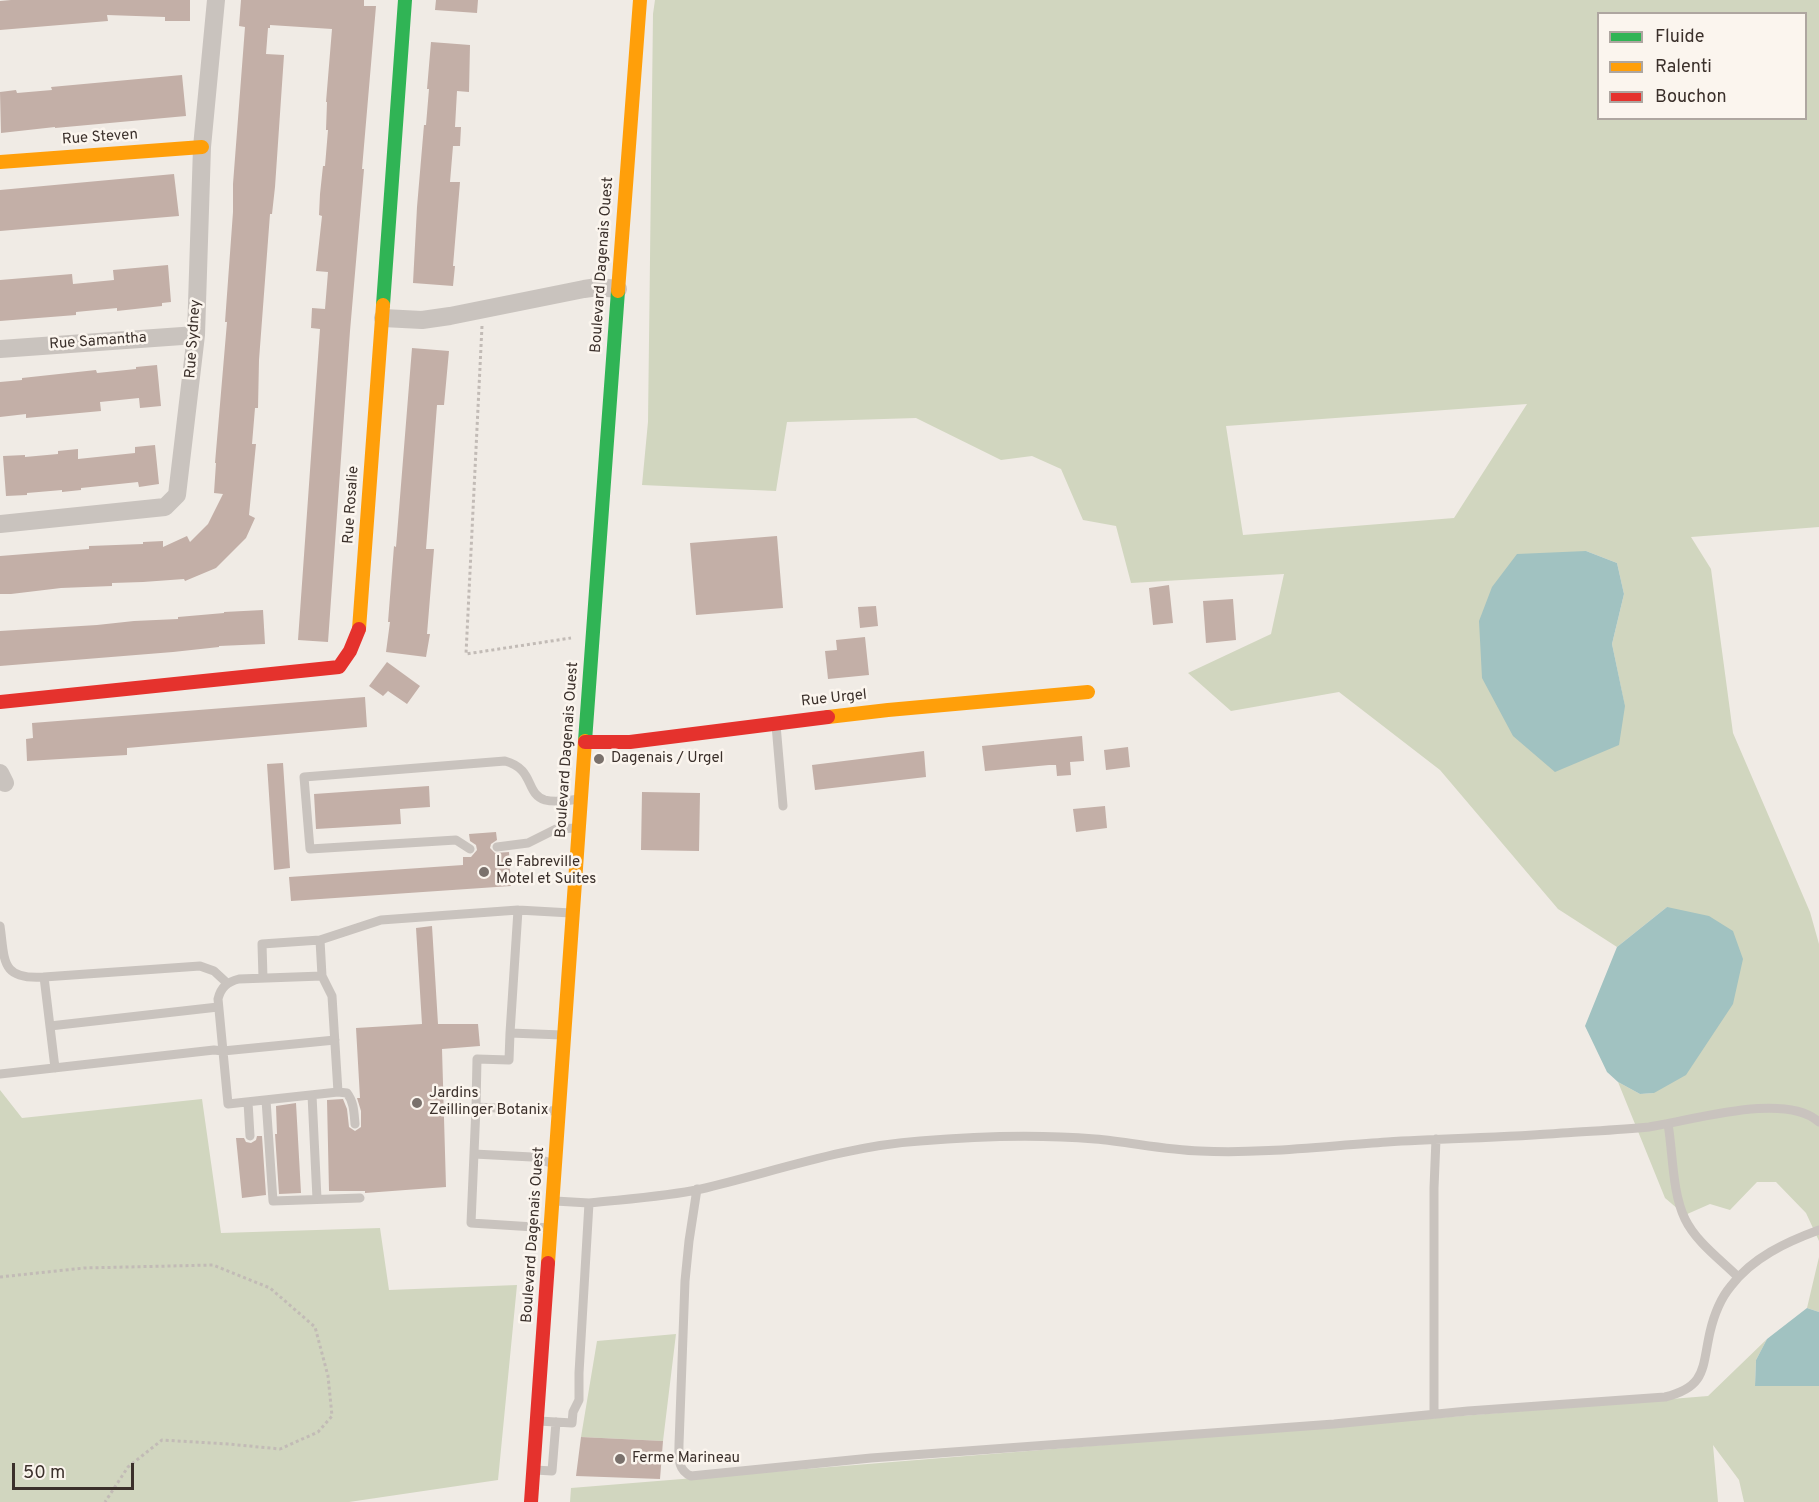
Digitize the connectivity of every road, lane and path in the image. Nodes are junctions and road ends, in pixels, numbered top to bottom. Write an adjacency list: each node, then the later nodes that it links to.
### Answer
1 (216, 0): 4 (street, Rue Sydney)
2 (405, 0): 8 (street, Rue Rosalie)
3 (640, 0): 6 (street, Boulevard Dagenais Ouest)
4 (202, 147): 5 (street, Rue Steven); 9 (street, Rue Sydney)
5 (0, 162)
6 (618, 289): 7 (street); 12 (street, Boulevard Dagenais Ouest)
7 (483, 309): 8 (street); 12 (path)
8 (383, 318): 14 (street, Rue Rosalie)
9 (196, 335): 10 (street, Rue Samantha); 11 (street, Rue Sydney)
10 (0, 349)
11 (0, 524)
12 (592, 638): 16 (street, Boulevard Dagenais Ouest)
13 (1088, 692): 15 (street, Rue Urgel)
14 (0, 702)
15 (776, 722): 16 (street, Rue Urgel); 18 (lane)
16 (585, 742): 17 (street, Boulevard Dagenais Ouest)
17 (581, 799): 19 (street, Boulevard Dagenais Ouest); 21 (lane)
18 (783, 806)
19 (579, 828): 20 (lane); 23 (street, Boulevard Dagenais Ouest)
20 (497, 847)
21 (470, 849)
22 (518, 910): 23 (lane); 25 (lane); 32 (lane)
23 (574, 913): 33 (street, Boulevard Dagenais Ouest)
24 (0, 926): 27 (lane)
25 (320, 940): 26 (lane); 28 (lane)
26 (322, 976): 28 (lane); 34 (lane)
27 (44, 977): 29 (lane); 31 (lane)
28 (263, 978): 29 (lane)
29 (227, 983): 30 (lane)
30 (218, 1007): 31 (lane); 35 (lane)
31 (50, 1026): 36 (lane)
32 (510, 1033): 33 (lane); 42 (lane)
33 (564, 1035): 43 (street, Boulevard Dagenais Ouest)
34 (335, 1040): 35 (lane); 38 (lane)
35 (223, 1051): 36 (lane); 41 (lane)
36 (56, 1068): 37 (lane)
37 (0, 1074)
38 (338, 1092): 39 (lane); 45 (lane)
39 (312, 1095): 40 (lane); 53 (lane)
40 (266, 1100): 41 (lane); 53 (lane)
41 (249, 1102): 47 (lane)
42 (476, 1107): 43 (lane); 49 (lane)
43 (559, 1111): 50 (street, Boulevard Dagenais Ouest)
44 (1819, 1122): 46 (lane)
45 (355, 1124)
46 (1668, 1124): 48 (lane); 59 (lane)
47 (250, 1136)
48 (1436, 1139): 51 (lane); 60 (lane)
49 (474, 1154): 50 (lane); 56 (lane)
50 (555, 1164): 54 (street, Boulevard Dagenais Ouest)
51 (697, 1189): 55 (lane); 60 (lane)
52 (360, 1198): 53 (lane)
53 (317, 1199)
54 (553, 1201): 55 (lane); 56 (street, Boulevard Dagenais Ouest)
55 (589, 1203): 62 (lane)
56 (551, 1228): 61 (street, Boulevard Dagenais Ouest)
57 (1819, 1230): 59 (lane)
58 (0, 1277): 64 (path)
59 (1738, 1277): 60 (lane)
60 (1434, 1414)
61 (537, 1421): 62 (lane); 63 (street, Boulevard Dagenais Ouest)
62 (556, 1422): 63 (lane)
63 (533, 1469): 65 (street, Boulevard Dagenais Ouest)
64 (105, 1502)
65 (531, 1502)

